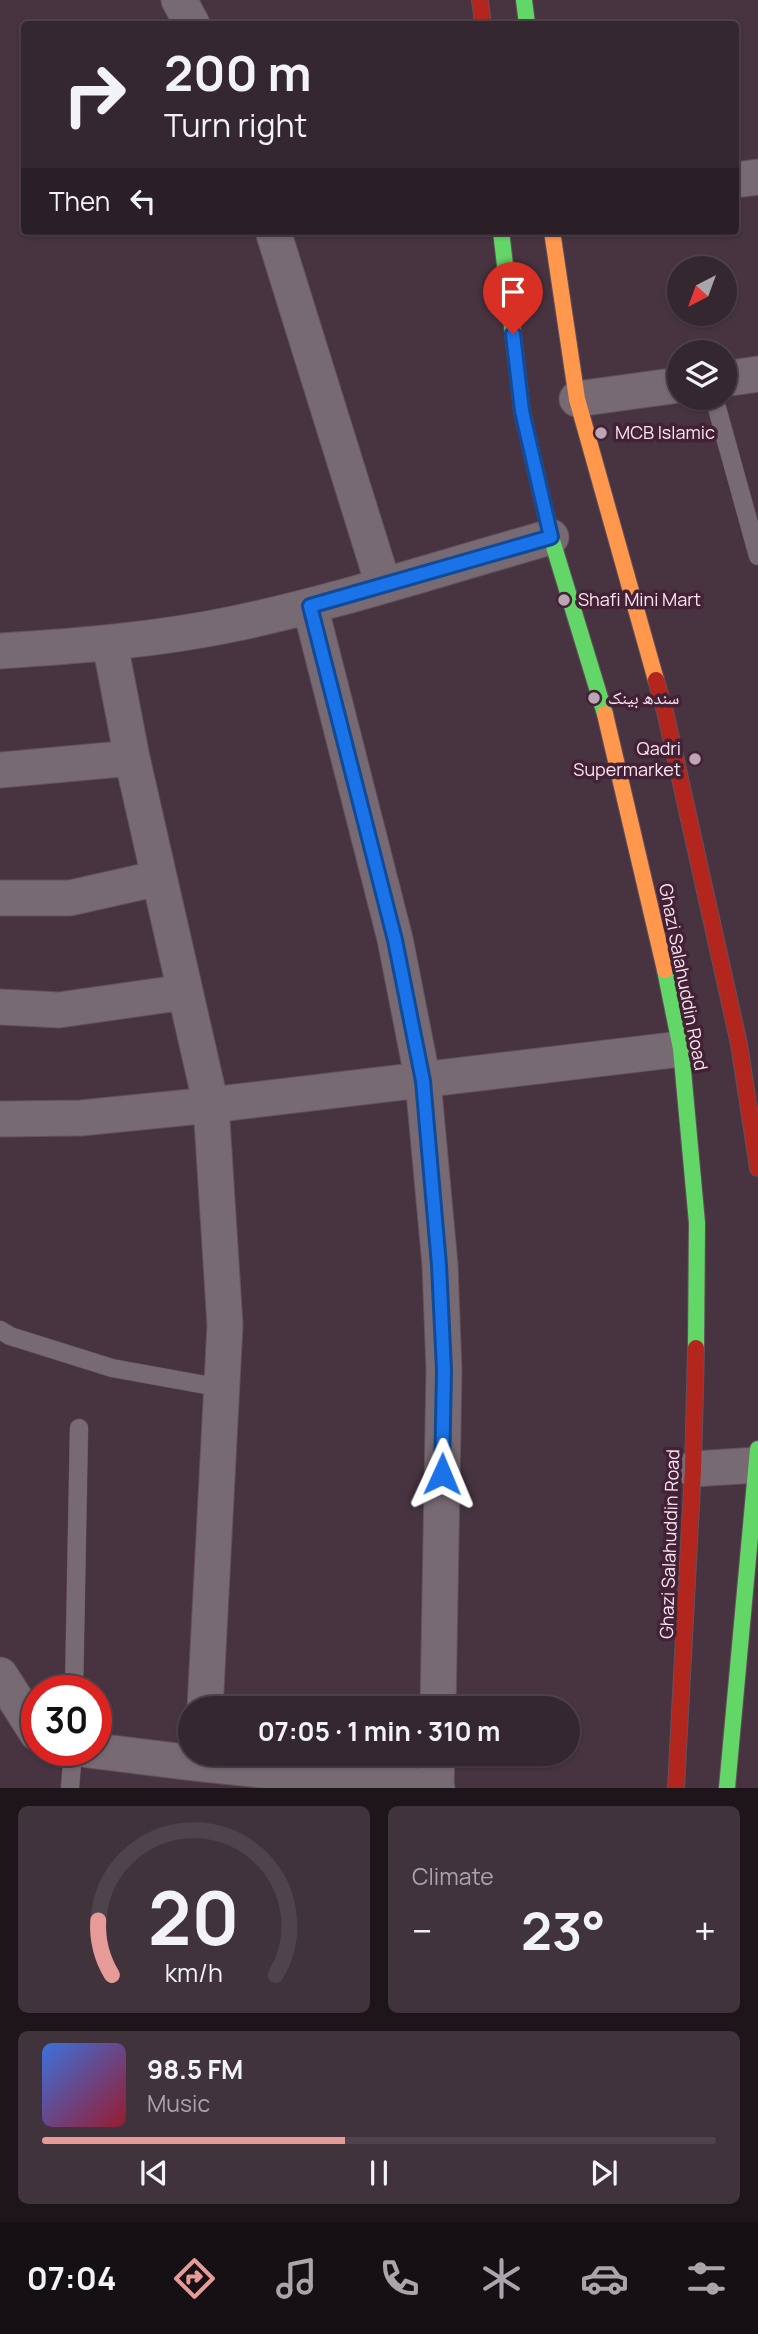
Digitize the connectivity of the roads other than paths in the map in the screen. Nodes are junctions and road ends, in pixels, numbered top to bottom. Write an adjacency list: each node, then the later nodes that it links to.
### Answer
1 (179, 0): 4 (street)
2 (480, 0): 5 (main road)
3 (524, 0): 6 (main road)
4 (190, 21)
5 (483, 21)
6 (527, 21)
7 (758, 177): 8 (street)
8 (739, 179)
9 (274, 235): 19 (street)
10 (501, 235): 17 (main road, Ghazi Salahuddin Road)
11 (553, 235): 15 (main road, Ghazi Salahuddin Road)
12 (758, 374): 13 (street)
13 (737, 377)
14 (667, 387): 15 (street)
15 (577, 399): 29 (main road, Ghazi Salahuddin Road)
16 (717, 410): 18 (lane)
17 (551, 537): 19 (street); 30 (main road, Ghazi Salahuddin Road)
18 (758, 556)
19 (383, 584): 20 (street)
20 (310, 606): 21 (street); 31 (street)
21 (110, 644): 22 (street); 23 (street)
22 (0, 651)
23 (132, 758): 24 (street); 25 (street)
24 (0, 770)
25 (159, 878): 26 (street); 27 (street)
26 (0, 898)
27 (185, 992): 28 (street); 32 (street)
28 (0, 1007)
29 (749, 1043): 34 (main road, Ghazi Salahuddin Road)
30 (681, 1049): 31 (street); 39 (main road, Ghazi Salahuddin Road)
31 (423, 1081): 32 (street); 43 (street)
32 (211, 1105): 33 (street); 36 (street)
33 (0, 1119)
34 (758, 1168)
35 (0, 1330): 36 (lane)
36 (222, 1388): 42 (street)
37 (79, 1428): 41 (lane)
38 (757, 1460): 39 (street); 53 (main road)
39 (693, 1469): 52 (main road, Ghazi Salahuddin Road)
40 (0, 1675): 44 (street)
41 (75, 1675)
42 (206, 1696)
43 (438, 1696)
44 (21, 1707)
45 (112, 1752): 46 (street)
46 (178, 1757)
47 (72, 1766): 50 (lane)
48 (259, 1766): 51 (street)
49 (437, 1766): 51 (street)
50 (70, 1788)
51 (437, 1788)
52 (676, 1788)
53 (727, 1788)

